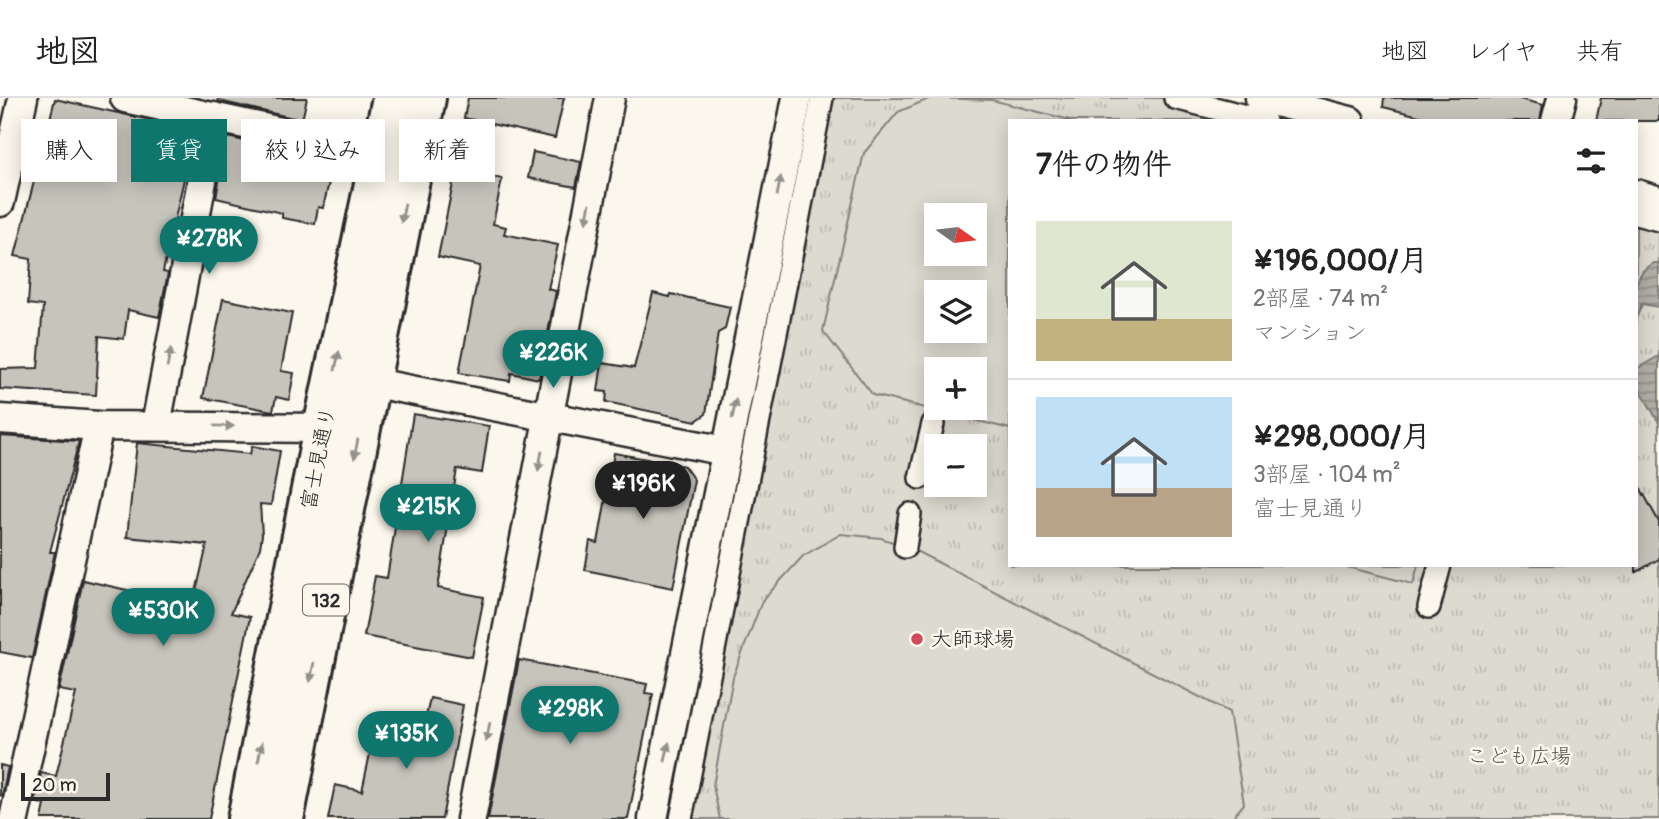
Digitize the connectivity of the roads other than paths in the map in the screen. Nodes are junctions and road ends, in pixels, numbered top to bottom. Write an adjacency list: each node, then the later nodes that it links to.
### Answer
1 (23, 98): 20 (street)
2 (126, 98): 11 (street)
3 (392, 98): 16 (highway, 富士見通り / 132)
4 (426, 98): 23 (highway, 富士見通り / 132, one-way to 23)
5 (610, 98): 24 (street, one-way to 24)
6 (797, 98): 30 (street, one-way to 6)
7 (822, 98): 41 (street)
8 (1175, 98): 12 (street)
9 (1260, 98): 13 (street)
10 (1562, 98): 14 (street)
11 (214, 117): 15 (street); 27 (street, one-way to 11)
12 (1257, 119)
13 (1342, 119)
14 (1557, 119)
15 (241, 123)
16 (385, 137)
17 (376, 182): 29 (highway, 富士見通り / 132, one-way to 17)
18 (1638, 195): 19 (street)
19 (1659, 201)
20 (0, 202)
21 (1638, 215): 22 (street)
22 (1659, 220)
23 (369, 382): 24 (street); 29 (street); 38 (highway, 富士見通り / 132, one-way to 38)
24 (549, 414): 30 (street); 39 (street, one-way to 39)
25 (0, 419): 28 (street)
26 (933, 424): 31 (street)
27 (156, 425): 28 (street); 29 (street, one-way to 29)
28 (99, 426): 36 (street)
29 (323, 428): 37 (highway, 富士見通り / 132, one-way to 29)
30 (726, 450): 40 (street, one-way to 30)
31 (920, 478)
32 (910, 514): 33 (street)
33 (905, 547)
34 (1439, 567): 35 (street)
35 (1429, 607)
36 (14, 819)
37 (247, 819)
38 (284, 819)
39 (471, 819)
40 (653, 819)
41 (681, 819)

